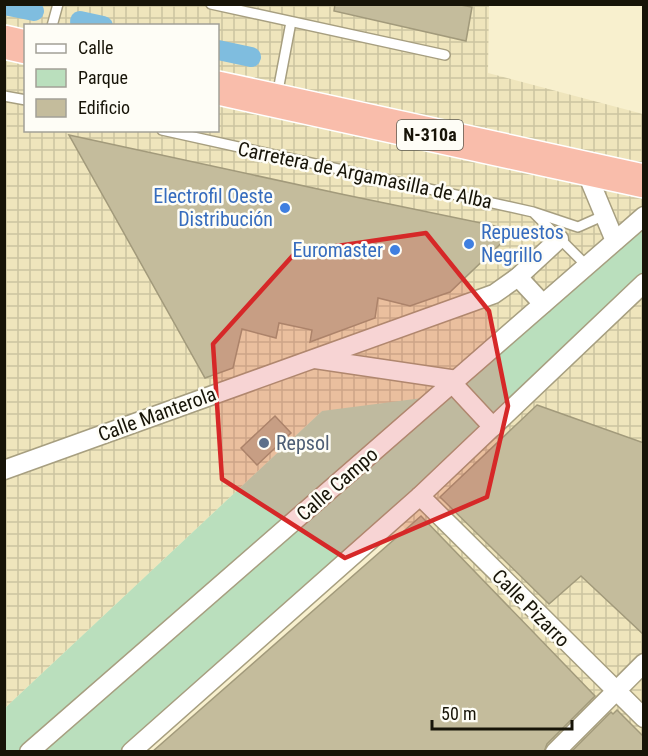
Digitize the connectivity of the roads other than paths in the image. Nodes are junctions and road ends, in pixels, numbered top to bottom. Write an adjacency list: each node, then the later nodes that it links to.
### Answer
1 (58, 4): 4 (lane)
2 (211, 4): 3 (lane)
3 (291, 22): 7 (lane); 11 (lane)
4 (53, 24)
5 (4, 42): 6 (highway)
6 (24, 47)
7 (445, 55)
8 (219, 88): 11 (highway, N-310a)
9 (4, 96): 10 (lane)
10 (24, 100)
11 (276, 101): 13 (highway, N-310a)
12 (171, 132): 15 (lane, Carretera de Argamasilla de Alba)
13 (585, 169): 14 (highway, N-310a); 16 (street)
14 (644, 181)
15 (533, 212): 16 (lane, Carretera de Argamasilla de Alba); 18 (lane)
16 (605, 215): 19 (street)
17 (644, 216): 19 (street, Calle Campo)
18 (559, 239): 20 (lane); 21 (street, Calle Manterola)
19 (615, 241): 20 (street, Calle Campo)
20 (587, 266): 23 (street, Calle Campo)
21 (518, 277): 23 (street); 24 (street, Calle Manterola)
22 (644, 283): 26 (street)
23 (543, 304): 25 (street, Calle Campo)
24 (310, 359): 25 (street, Calle Manterola); 27 (street, Calle Manterola)
25 (455, 382): 26 (street); 32 (street, Calle Campo)
26 (493, 427): 28 (street)
27 (4, 470)
28 (420, 496): 30 (street, Calle Pizarro); 33 (street)
29 (644, 663): 30 (street)
30 (615, 691): 31 (street, Calle Pizarro); 34 (street)
31 (644, 718)
32 (29, 752)
33 (131, 752)
34 (555, 752)

